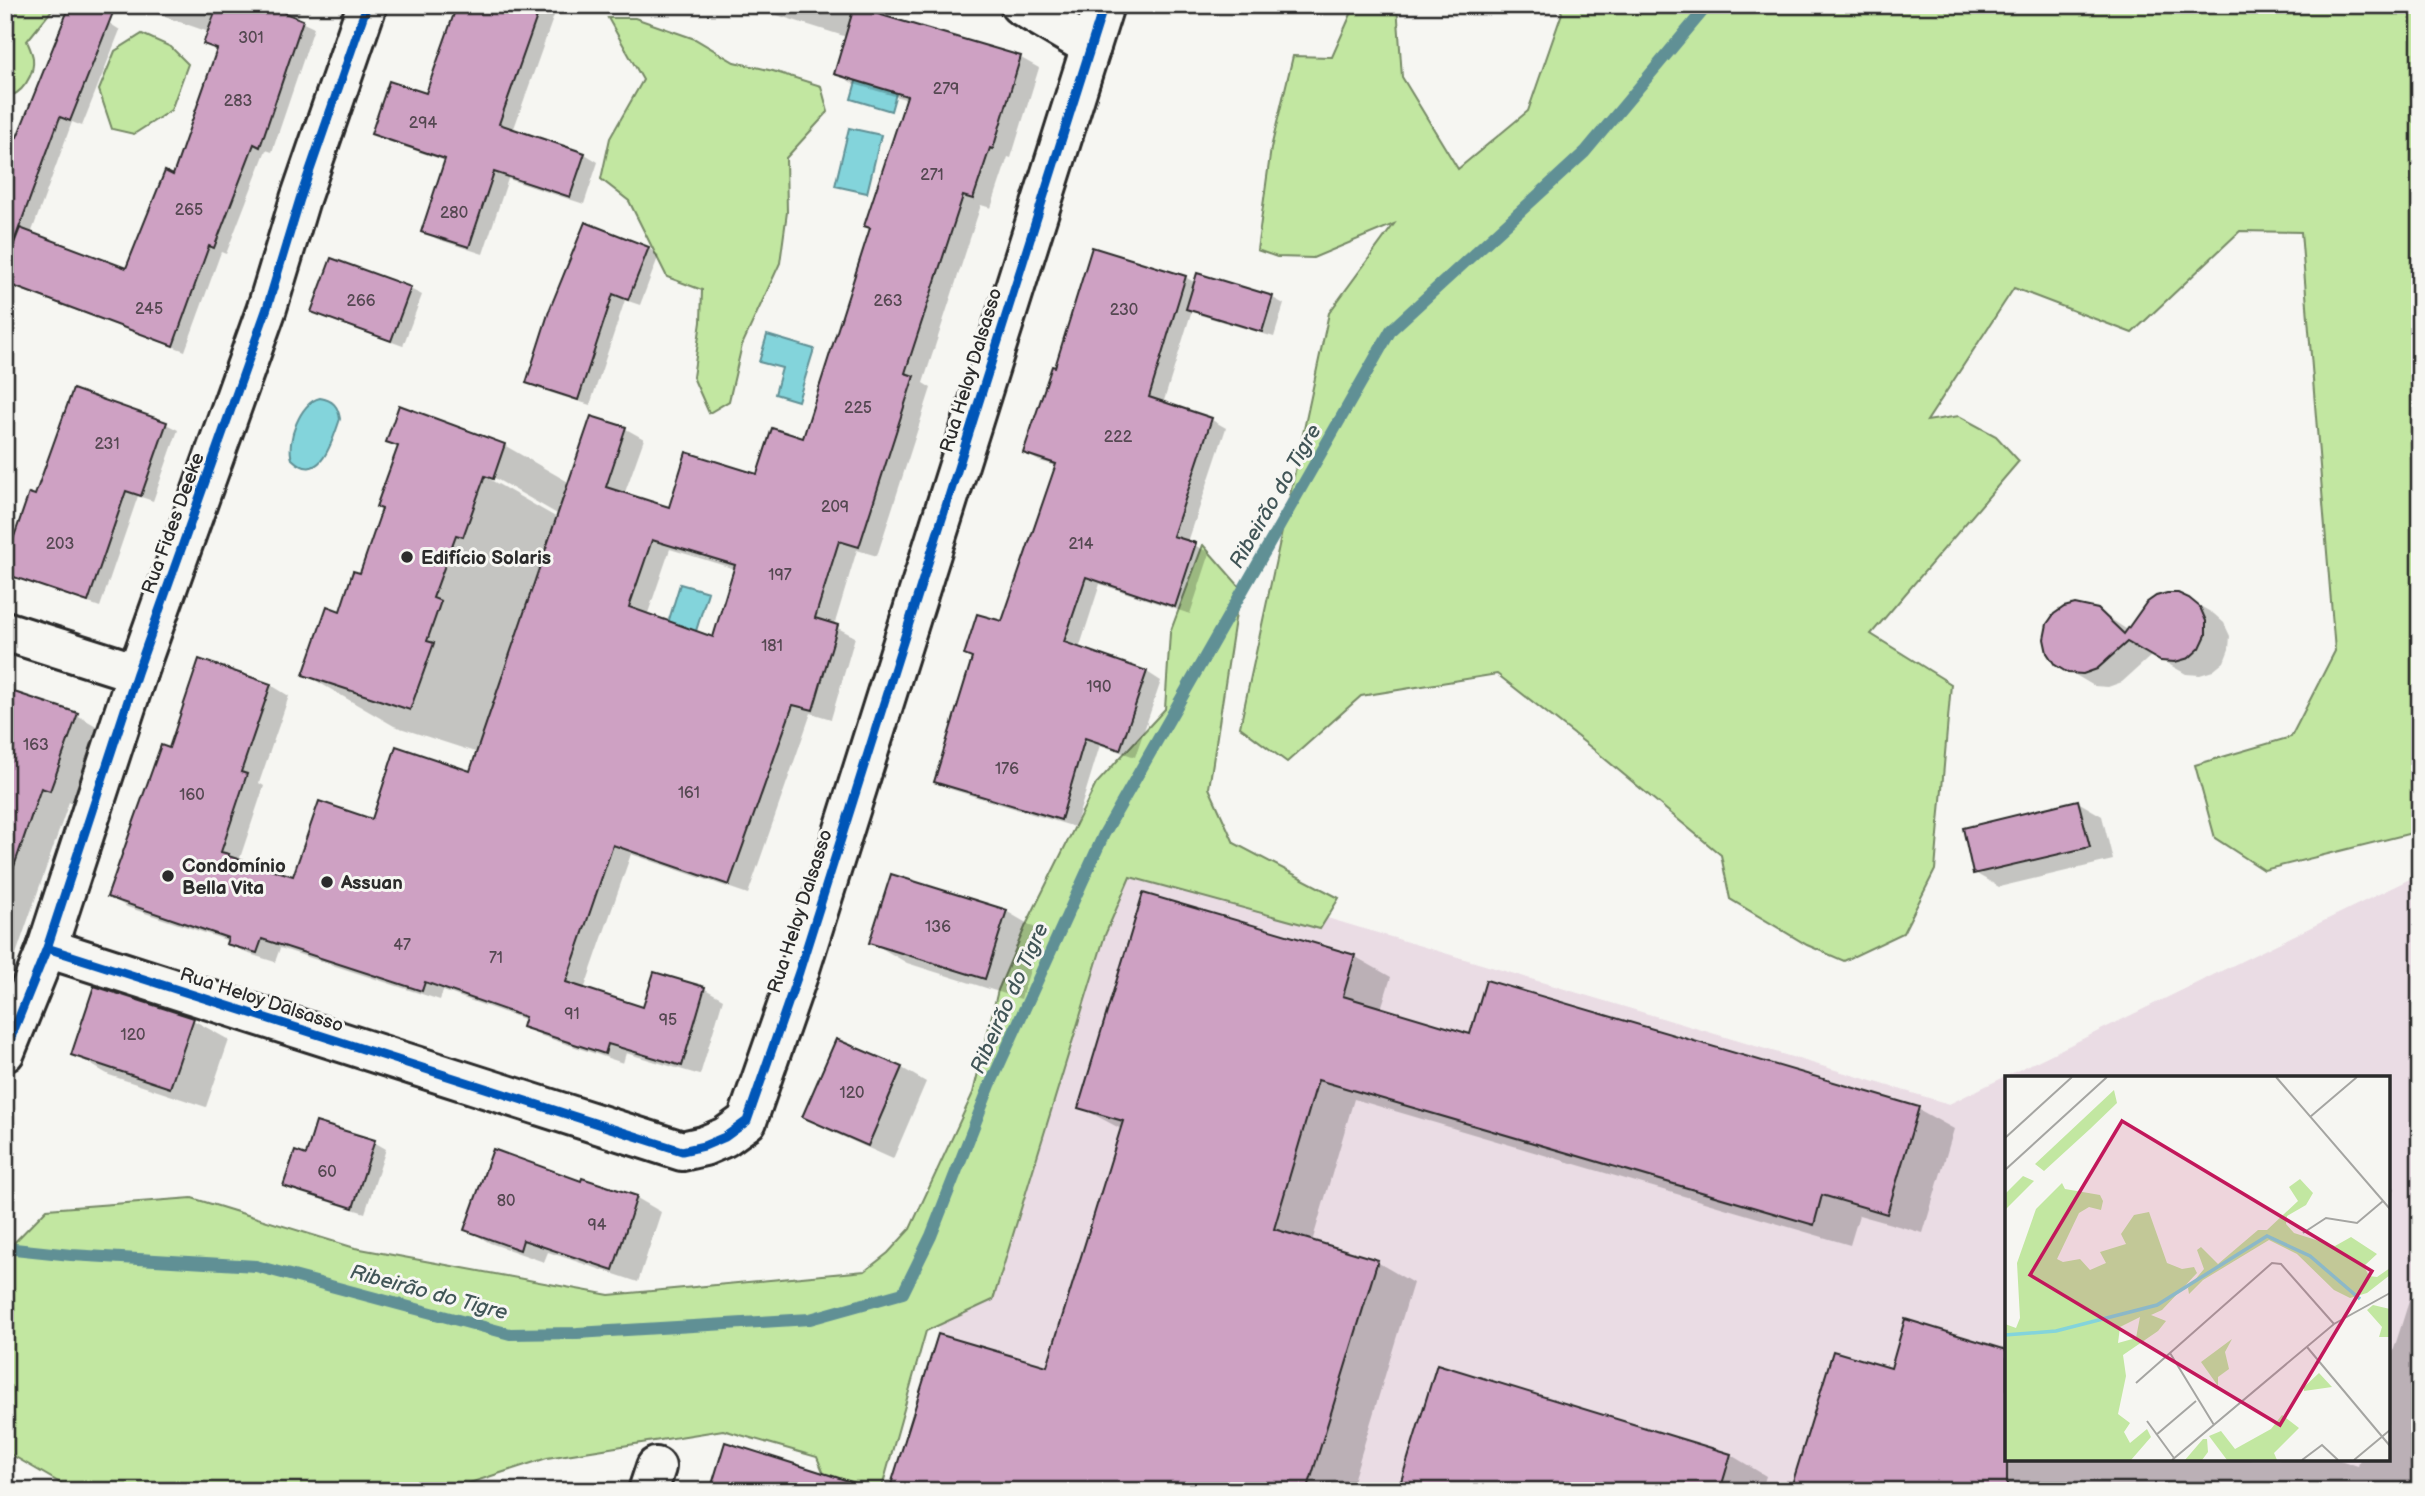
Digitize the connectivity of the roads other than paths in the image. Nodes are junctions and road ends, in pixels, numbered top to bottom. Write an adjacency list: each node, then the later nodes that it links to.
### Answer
1 (367, 5): 6 (street, Rua Fides Deeke)
2 (1020, 5): 4 (street)
3 (1104, 5): 4 (street, Rua Heloy Dalsasso)
4 (1091, 47): 7 (street, Rua Heloy Dalsasso)
5 (5, 631): 6 (street)
6 (137, 673): 7 (street, Rua Fides Deeke)
7 (47, 948): 8 (street, Rua Fides Deeke)
8 (5, 1052)

